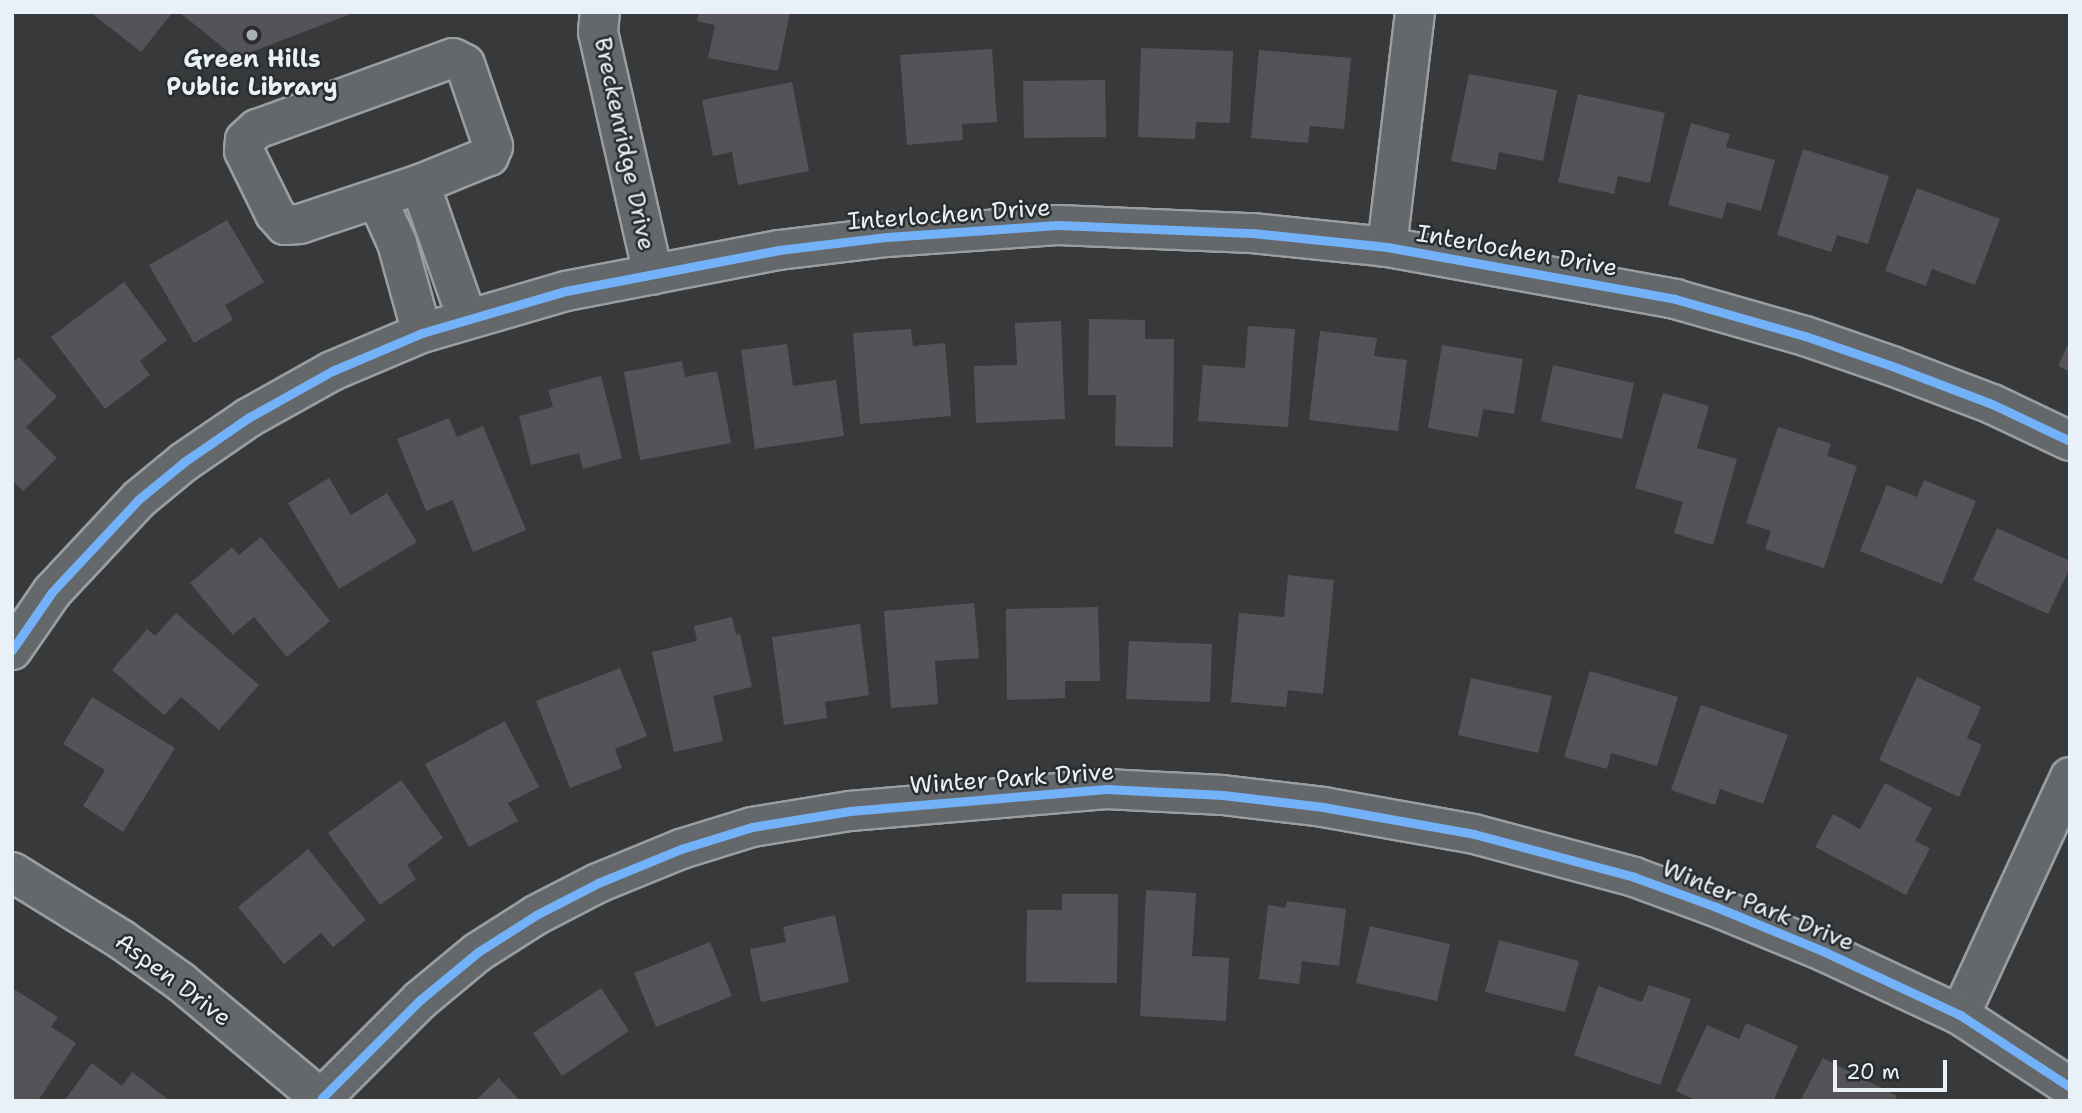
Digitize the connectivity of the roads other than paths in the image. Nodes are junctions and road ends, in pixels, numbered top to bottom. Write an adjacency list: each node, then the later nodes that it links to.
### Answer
1 (600, 12): 6 (street, Breckenridge Drive)
2 (1415, 12): 5 (street)
3 (421, 184): 4 (street); 4 (street); 7 (street)
4 (377, 199): 8 (street)
5 (1387, 247): 6 (street, Interlochen Drive); 9 (street, Interlochen Drive)
6 (653, 275): 7 (street, Interlochen Drive)
7 (467, 318): 8 (street, Interlochen Drive)
8 (422, 332): 10 (street, Interlochen Drive)
9 (2070, 440)
10 (12, 650)
11 (2070, 777): 13 (street)
12 (12, 872): 15 (street, Aspen Drive)
13 (1960, 1015): 14 (street, Winter Park Drive); 15 (street, Winter Park Drive)
14 (2070, 1087)
15 (323, 1099)

